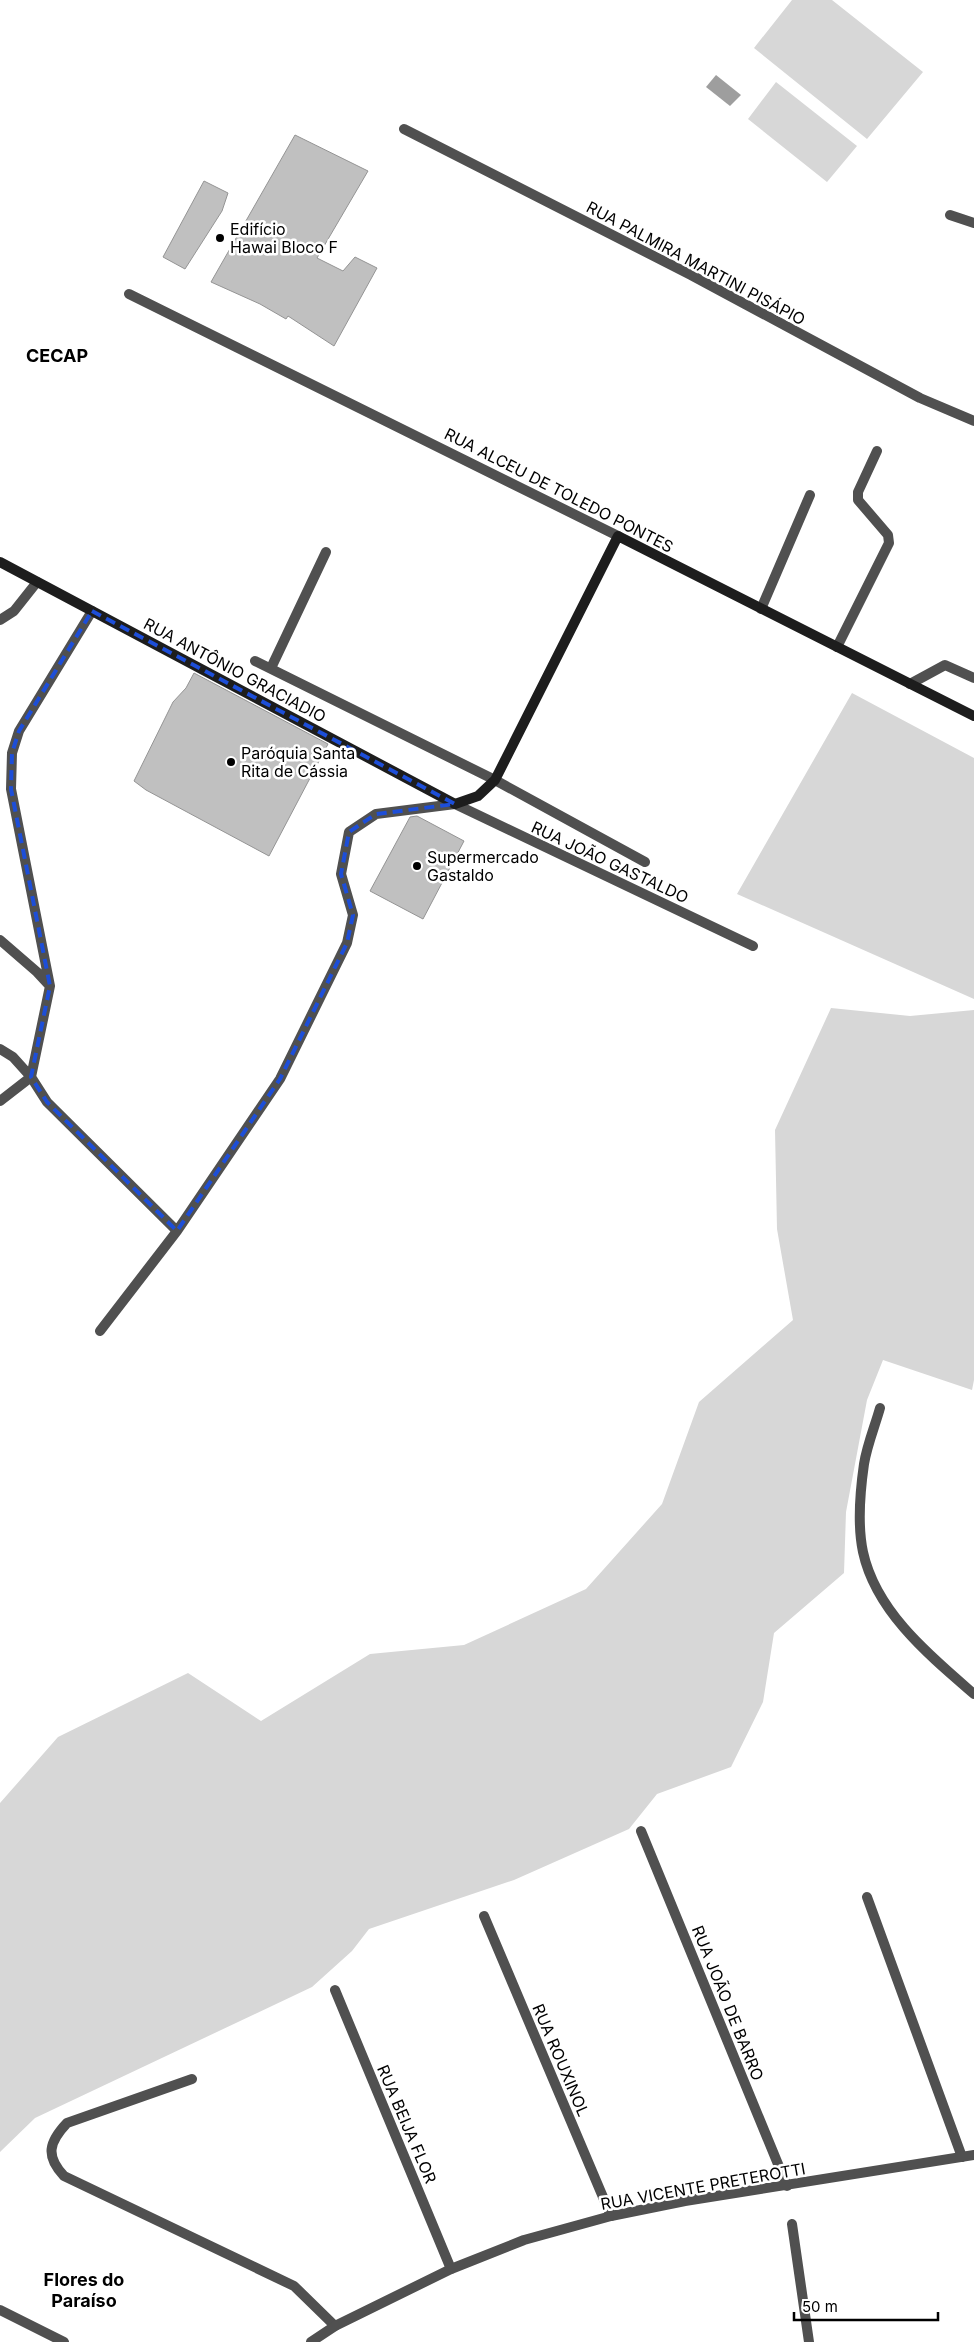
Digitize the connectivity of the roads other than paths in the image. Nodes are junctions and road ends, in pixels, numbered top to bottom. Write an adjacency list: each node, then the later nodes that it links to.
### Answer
1 (404, 129): 5 (street, RUA PALMIRA MARTINI PISÁPIO)
2 (950, 215): 3 (street)
3 (974, 223)
4 (129, 294): 8 (street, RUA ALCEU DE TOLEDO PONTES)
5 (974, 421)
6 (877, 451): 15 (street)
7 (810, 495): 12 (street)
8 (618, 536): 12 (main road, RUA ALCEU DE TOLEDO PONTES); 21 (main road)
9 (326, 552): 17 (street)
10 (0, 562): 11 (main road, RUA ANTÔNIO GRACIADIO)
11 (37, 582): 13 (main road, RUA ANTÔNIO GRACIADIO); 14 (street)
12 (761, 609): 15 (main road, RUA ALCEU DE TOLEDO PONTES)
13 (92, 611): 22 (main road, RUA ANTÔNIO GRACIADIO); 26 (street)
14 (0, 620)
15 (837, 647): 19 (main road, RUA ALCEU DE TOLEDO PONTES)
16 (255, 661): 17 (street)
17 (270, 668): 21 (street)
18 (974, 678): 19 (street)
19 (910, 684): 20 (main road, RUA ALCEU DE TOLEDO PONTES)
20 (974, 716)
21 (495, 780): 22 (main road); 23 (street)
22 (455, 804): 25 (street, RUA JOÃO GASTALDO); 30 (street)
23 (645, 862)
24 (0, 940): 26 (street)
25 (753, 946)
26 (50, 986): 28 (street)
27 (0, 1049): 28 (street)
28 (31, 1076): 29 (street); 30 (street)
29 (0, 1101)
30 (177, 1231): 31 (street)
31 (100, 1331)
32 (880, 1408): 33 (street)
33 (974, 1694)
34 (641, 1831): 41 (street, RUA JOÃO DE BARRO)
35 (867, 1897): 40 (street)
36 (484, 1916): 42 (street, RUA ROUXINOL)
37 (335, 1990): 44 (street, RUA BEIJA FLOR)
38 (192, 2080): 46 (street)
39 (974, 2155): 40 (street, RUA VICENTE PRETEROTTI)
40 (962, 2157): 41 (street, RUA VICENTE PRETEROTTI)
41 (787, 2186): 42 (street, RUA VICENTE PRETEROTTI)
42 (611, 2216): 44 (street, RUA VICENTE PRETEROTTI)
43 (792, 2224): 49 (street)
44 (451, 2269): 46 (street, RUA VICENTE PRETEROTTI)
45 (0, 2310): 47 (street)
46 (335, 2326): 48 (street, RUA VICENTE PRETEROTTI)
47 (64, 2342)
48 (311, 2342)
49 (809, 2342)

